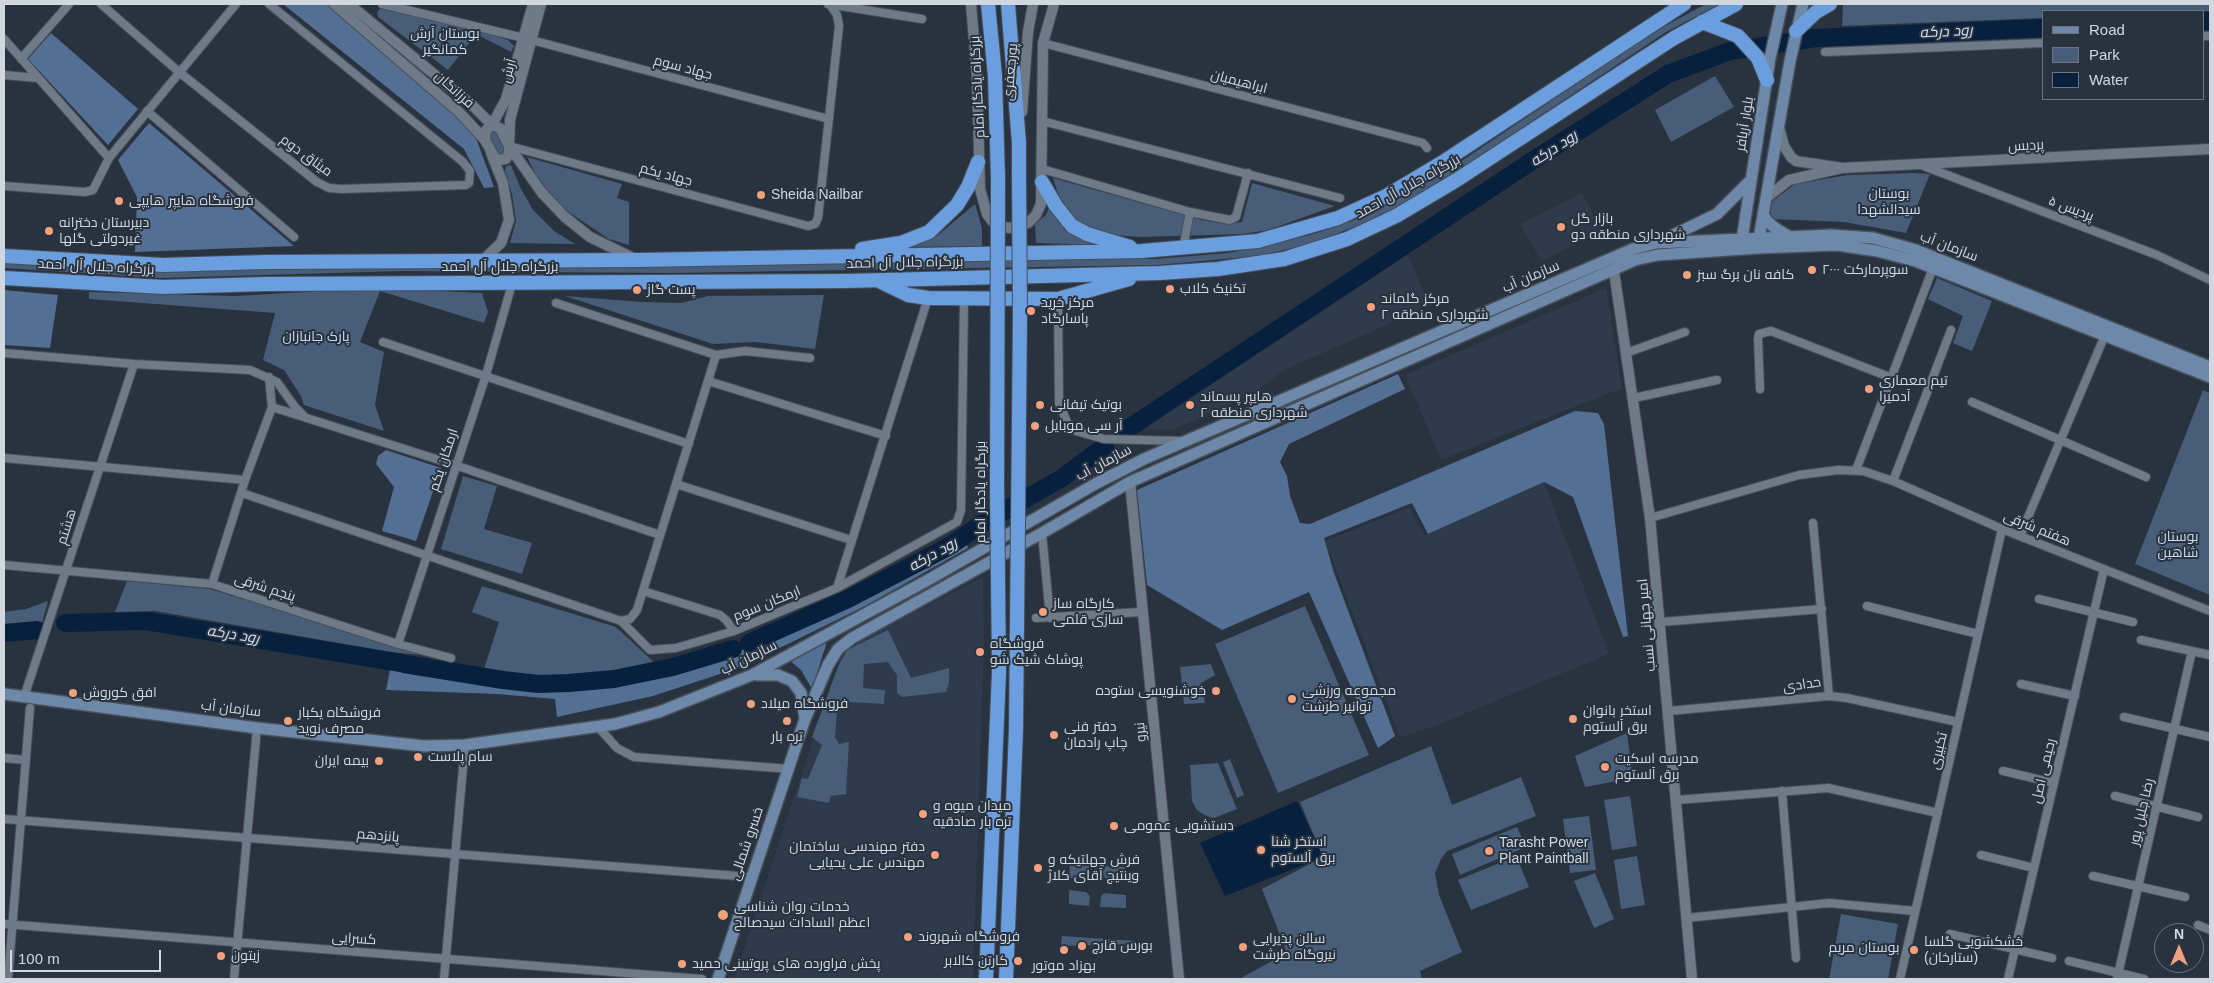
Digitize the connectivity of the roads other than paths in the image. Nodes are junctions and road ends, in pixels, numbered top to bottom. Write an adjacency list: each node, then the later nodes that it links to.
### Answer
1 (69, 4): 29 (street)
2 (100, 4): 31 (street)
3 (236, 4): 31 (street)
4 (269, 4): 31 (street, میثاق دوم)
5 (382, 4): 24 (street, جهاد سوم)
6 (533, 4): 24 (street, آرش)
7 (541, 4): 24 (street, آرش)
8 (828, 4): 20 (street); 37 (street)
9 (971, 4): 48 (street)
10 (988, 4): 208 (highway, بزرگراه یادگار امام, bridge)
11 (1008, 4): 42 (highway)
12 (1033, 4): 42 (street, پورجعفری)
13 (1054, 4): 25 (street)
14 (1736, 4): 21 (highway, بزرگراه جلال آل احمد)
15 (1782, 4): 28 (main road)
16 (1803, 4): 22 (main road)
17 (1830, 4): 22 (highway)
18 (342, 5): 39 (street, فرزانگان); 41 (street, فرزانگان)
19 (1681, 5): 30 (highway, بزرگراه جلال آل احمد)
20 (922, 19)
21 (1702, 22): 28 (highway); 35 (highway, بزرگراه جلال آل احمد)
22 (1796, 31): 40 (main road)
23 (4, 39): 29 (street)
24 (528, 39): 37 (street, جهاد سوم); 39 (street, آرش); 43 (street, آرش)
25 (1043, 43): 38 (street); 44 (street, ابراهیمیان)
26 (2042, 43): 27 (street)
27 (1825, 52)
28 (1764, 58): 34 (highway)
29 (21, 59): 33 (street)
30 (1595, 61): 35 (highway); 64 (highway, بزرگراه جلال آل احمد)
31 (179, 72): 36 (street)
32 (4, 75): 33 (street)
33 (38, 78): 47 (street)
34 (1767, 80): 53 (main road, بلوار آریافر)
35 (1606, 82): 73 (highway, بزرگراه جلال آل احمد)
36 (147, 111): 47 (street); 60 (street)
37 (829, 119): 43 (street, جهاد یکم)
38 (1042, 120): 51 (street); 52 (street)
39 (492, 125): 41 (street, آرش); 43 (street, فرزانگان)
40 (1778, 126): 50 (street); 56 (main road)
41 (485, 140): 46 (street, فرزانگان)
42 (1019, 143): 209 (highway, bridge)
43 (510, 146): 46 (street); 69 (street)
44 (1427, 148)
45 (2210, 149): 49 (street, پردیس)
46 (491, 153): 70 (street)
47 (109, 158): 54 (street)
48 (978, 162): 52 (street); 67 (highway)
49 (1921, 165): 50 (street, پردیس); 76 (street, پردیس ۵)
50 (1842, 168): 56 (street)
51 (1248, 173): 55 (street); 57 (street)
52 (1042, 175): 57 (street); 65 (highway)
53 (1751, 180): 62 (main road); 63 (main road, بلوار آریافر)
54 (4, 186)
55 (1340, 198)
56 (1766, 198): 58 (main road)
57 (1190, 212): 64 (street)
58 (1763, 214): 59 (main road); 61 (main road)
59 (1790, 236): 61 (main road, سازمان آب); 91 (main road, سازمان آب)
60 (294, 237)
61 (1759, 243): 63 (main road, سازمان آب); 71 (main road, سازمان آب)
62 (1656, 244): 63 (main road, سازمان آب); 68 (main road, سازمان آب)
63 (1741, 245): 72 (main road, سازمان آب)
64 (1183, 249): 65 (highway, بزرگراه جلال آل احمد)
65 (1142, 251): 67 (highway, بزرگراه جلال آل احمد)
66 (4, 256): 70 (highway, بزرگراه جلال آل احمد)
67 (818, 257): 69 (highway, بزرگراه جلال آل احمد)
68 (1612, 258): 72 (main road); 105 (main road, سازمان آب)
69 (638, 260): 70 (highway, بزرگراه جلال آل احمد)
70 (482, 261)
71 (1933, 268): 84 (main road, سازمان آب); 95 (street)
72 (1614, 271): 87 (street, امیر جهانی نسب); 114 (main road, سازمان آب)
73 (1149, 274): 75 (highway, بزرگراه جلال آل احمد); 80 (highway)
74 (4, 278): 77 (highway, بزرگراه جلال آل احمد)
75 (876, 280): 77 (highway, بزرگراه جلال آل احمد); 78 (highway)
76 (2210, 280)
77 (512, 284): 92 (street, ارمکان یکم)
78 (928, 298): 79 (highway); 103 (street)
79 (964, 298): 80 (highway); 132 (street, ارمکان سوم)
80 (1058, 299): 105 (street)
81 (556, 303): 88 (street)
82 (1951, 330): 113 (street)
83 (1685, 332): 87 (street)
84 (2105, 335): 94 (main road, سازمان آب); 104 (street)
85 (383, 342): 92 (street)
86 (4, 353): 90 (street)
87 (1626, 353): 99 (street, امیر جهانی نسب)
88 (716, 355): 89 (street); 97 (street)
89 (810, 358)
90 (134, 364): 93 (street); 109 (street, هشتم)
91 (2210, 367)
92 (486, 375): 106 (street); 108 (street, ارمکان یکم)
93 (269, 377): 101 (street); 102 (street)
94 (2210, 377)
95 (1892, 378): 98 (street); 110 (street)
96 (1717, 380): 99 (street)
97 (708, 381): 103 (street); 106 (street)
98 (1760, 389)
99 (1634, 398): 118 (street, امیر جهانی نسب)
100 (1972, 402): 104 (street)
101 (272, 407): 102 (street); 112 (street)
102 (307, 419): 108 (street)
103 (886, 436): 124 (street)
104 (2062, 439): 111 (street); 123 (street)
105 (1186, 441): 117 (main road, سازمان آب)
106 (689, 444): 115 (street)
107 (4, 458): 109 (street)
108 (455, 465): 122 (street); 125 (street, ارمکان یکم)
109 (99, 466): 112 (street); 128 (street, هشتم)
110 (1856, 470): 113 (street, هفتم شرقی); 118 (street, هفتم شرقی)
111 (2146, 477)
112 (245, 480): 116 (street)
113 (1893, 481): 120 (street, هفتم شرقی)
114 (1130, 482): 121 (main road, سازمان آب); 140 (street, نیرو)
115 (676, 484): 122 (street); 124 (street)
116 (242, 493): 125 (street, ارمکان سوم); 130 (street)
117 (1045, 514): 121 (main road); 129 (main road, سازمان آب)
118 (1650, 518): 145 (street, امیر جهانی نسب)
119 (1813, 524): 138 (street, حدادی)
120 (2002, 529): 123 (street, هفتم شرقی); 148 (street, تکبیری)
121 (1045, 531): 134 (main road, سازمان آب); 143 (street)
122 (660, 535): 133 (street)
123 (2020, 536): 127 (street, هفتم شرقی)
124 (851, 540): 132 (street)
125 (427, 557): 144 (street, ارمکان سوم); 150 (street, ارمکان یکم)
126 (4, 566): 128 (street, پنجم شرقی)
127 (2104, 569): 139 (street, هفتم شرقی); 141 (street, رحیمی اصل)
128 (66, 571): 130 (street, پنجم شرقی); 159 (street, هشتم)
129 (928, 580): 131 (main road, سازمان آب); 134 (main road)
130 (212, 584): 150 (street, پنجم شرقی)
131 (916, 586): 135 (main road); 154 (main road, سازمان آب)
132 (836, 588): 147 (street, ارمکان سوم)
133 (643, 591): 144 (street); 147 (street)
134 (934, 592): 135 (main road, سازمان آب)
135 (923, 598): 163 (main road, سازمان آب)
136 (2039, 599): 141 (street)
137 (1867, 606): 148 (street)
138 (1822, 608): 145 (street); 157 (street, حدادی)
139 (2210, 611)
140 (1142, 612): 143 (street); 210 (street, نیرو)
141 (2094, 612): 146 (street); 158 (street, رحیمی اصل)
142 (1036, 618): 143 (street)
143 (1050, 618)
144 (621, 621): 147 (street, ارمکان سوم)
145 (1661, 622): 161 (street, امیر جهانی نسب)
146 (2133, 622)
147 (734, 631)
148 (1978, 634): 164 (street, تکبیری)
149 (2141, 640): 151 (street)
150 (398, 644): 153 (street, پنجم شرقی)
151 (2192, 651): 152 (street); 167 (street, رضا جلیل پور)
152 (2210, 655)
153 (451, 658)
154 (752, 675): 163 (main road); 166 (main road, سازمان آب)
155 (2021, 684): 158 (street)
156 (4, 694): 159 (main road, سازمان آب)
157 (1829, 696): 161 (street, حدادی); 164 (street)
158 (2075, 696): 174 (street, رحیمی اصل)
159 (24, 697): 165 (main road, سازمان آب)
160 (30, 708): 171 (street)
161 (1669, 711): 177 (street, امیر جهانی نسب)
162 (2124, 717): 167 (street)
163 (805, 719): 172 (main road, خسرو شمالی)
164 (1958, 722): 179 (street, تکبیری)
165 (257, 728): 169 (main road, سازمان آب); 183 (street)
166 (599, 728): 169 (main road, سازمان آب); 172 (street)
167 (2174, 728): 168 (street); 178 (street, رضا جلیل پور)
168 (2210, 737)
169 (465, 745): 184 (street)
170 (4, 758): 171 (street)
171 (26, 760): 182 (street)
172 (790, 769): 188 (main road, خسرو شمالی)
173 (2003, 771): 174 (street)
174 (2054, 783): 186 (street, رحیمی اصل)
175 (1782, 791): 177 (street); 179 (street); 191 (street)
176 (2115, 796): 178 (street)
177 (1677, 800): 193 (street, امیر جهانی نسب)
178 (2156, 806): 180 (street); 189 (street, رضا جلیل پور)
179 (1938, 813): 192 (street, تکبیری)
180 (2198, 816)
181 (4, 819): 182 (street, پانزدهم)
182 (21, 820): 183 (street, پانزدهم); 194 (street)
183 (247, 838): 184 (street, پانزدهم); 196 (street)
184 (455, 854): 188 (street, پانزدهم); 200 (street)
185 (1981, 855): 186 (street)
186 (2034, 868): 197 (street, رحیمی اصل)
187 (2093, 876): 189 (street)
188 (751, 878): 207 (main road, خسرو شمالی)
189 (2138, 888): 190 (street); 202 (street, رضا جلیل پور)
190 (2185, 897)
191 (1792, 906): 192 (street); 193 (street); 198 (street)
192 (1915, 912): 212 (street, تکبیری)
193 (1686, 918): 211 (street, امیر جهانی نسب)
194 (8, 925): 196 (street, کسرایی); 203 (street)
195 (1950, 934): 197 (street)
196 (237, 943): 200 (street, کسرایی); 204 (street)
197 (2015, 949): 199 (street); 213 (street, رحیمی اصل)
198 (1796, 958)
199 (2052, 958)
200 (446, 959): 205 (street); 206 (street, کسرایی)
201 (2069, 961): 202 (street)
202 (2118, 976): 214 (street)
203 (8, 979)
204 (234, 979)
205 (444, 979)
206 (702, 979)
207 (718, 979)
208 (986, 979)
209 (1006, 979)
210 (1180, 979)
211 (1692, 979)
212 (1900, 979)
213 (2008, 979)
214 (2144, 979)

